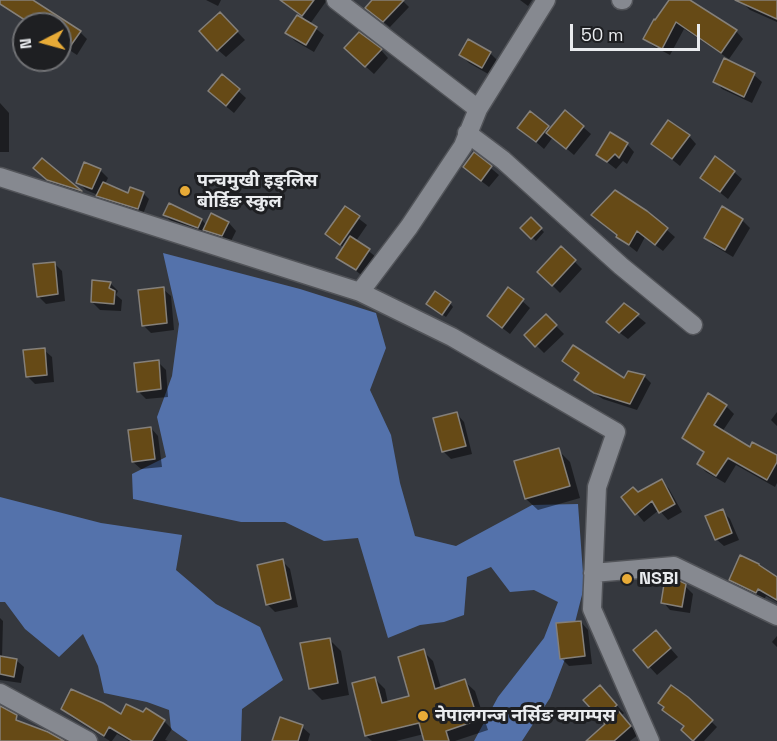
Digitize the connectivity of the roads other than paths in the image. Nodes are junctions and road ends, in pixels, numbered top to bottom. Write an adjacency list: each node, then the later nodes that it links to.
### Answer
1 (336, 0): 3 (street)
2 (546, 0): 3 (street)
3 (478, 109): 4 (street)
4 (467, 133): 6 (street); 7 (street)
5 (0, 177): 6 (street)
6 (360, 292): 8 (street)
7 (693, 325)
8 (593, 573): 9 (street); 12 (street)
9 (777, 616)
10 (0, 693): 11 (street)
11 (87, 741)
12 (650, 741)

